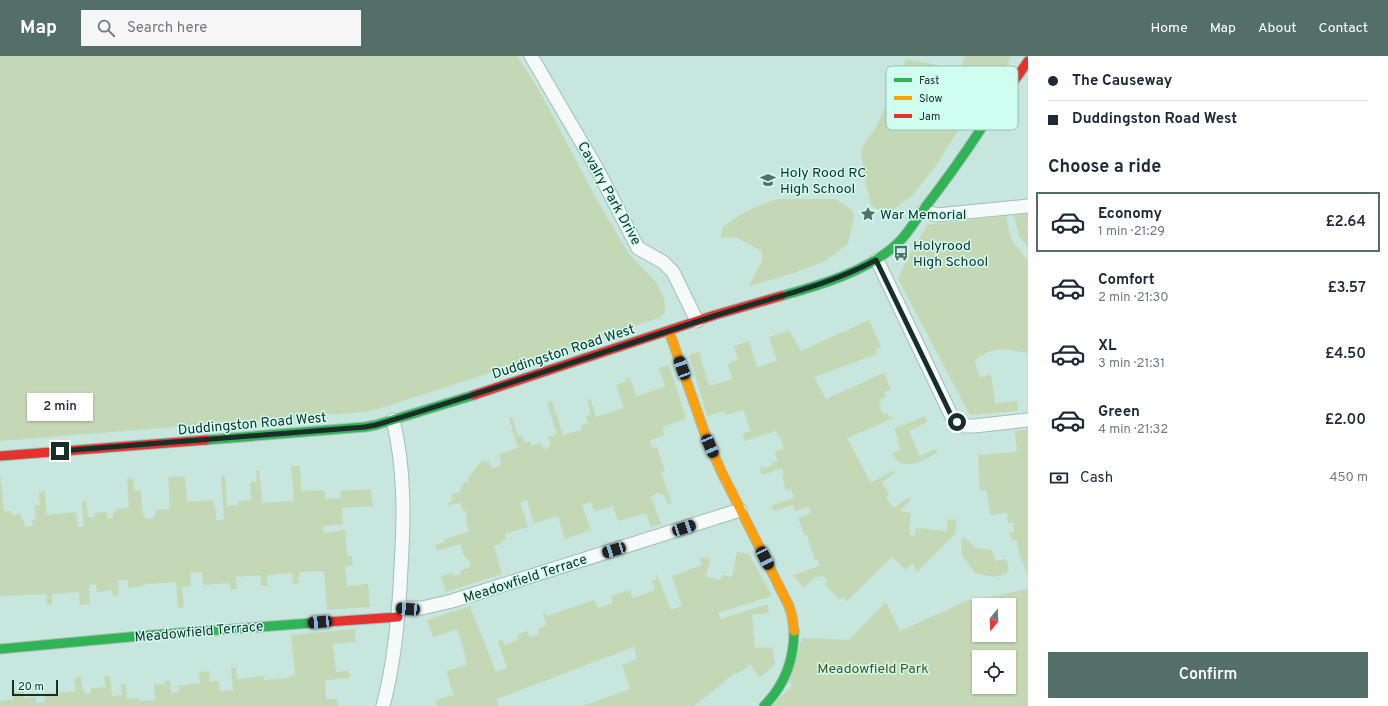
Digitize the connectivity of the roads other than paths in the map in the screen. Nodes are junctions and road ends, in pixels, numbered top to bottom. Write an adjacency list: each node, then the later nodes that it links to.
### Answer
1 (531, 56): 8 (street, Cavalry Park Drive)
2 (1028, 62): 3 (street, Duddingston Road West)
3 (1018, 76)
4 (980, 130): 6 (street, Duddingston Road West)
5 (1028, 206): 6 (street)
6 (923, 211): 7 (street, Duddingston Road West)
7 (876, 260): 8 (street, Duddingston Road West); 11 (street)
8 (697, 321): 9 (street, Duddingston Road West)
9 (670, 331): 10 (street, Duddingston Road West); 13 (street)
10 (393, 420): 12 (street, Duddingston Road West); 14 (street)
11 (1028, 420)
12 (0, 456)
13 (740, 510): 14 (street, Meadowfield Terrace); 17 (street)
14 (399, 612): 15 (street, Meadowfield Terrace); 16 (street)
15 (0, 649)
16 (383, 706)
17 (764, 706)

